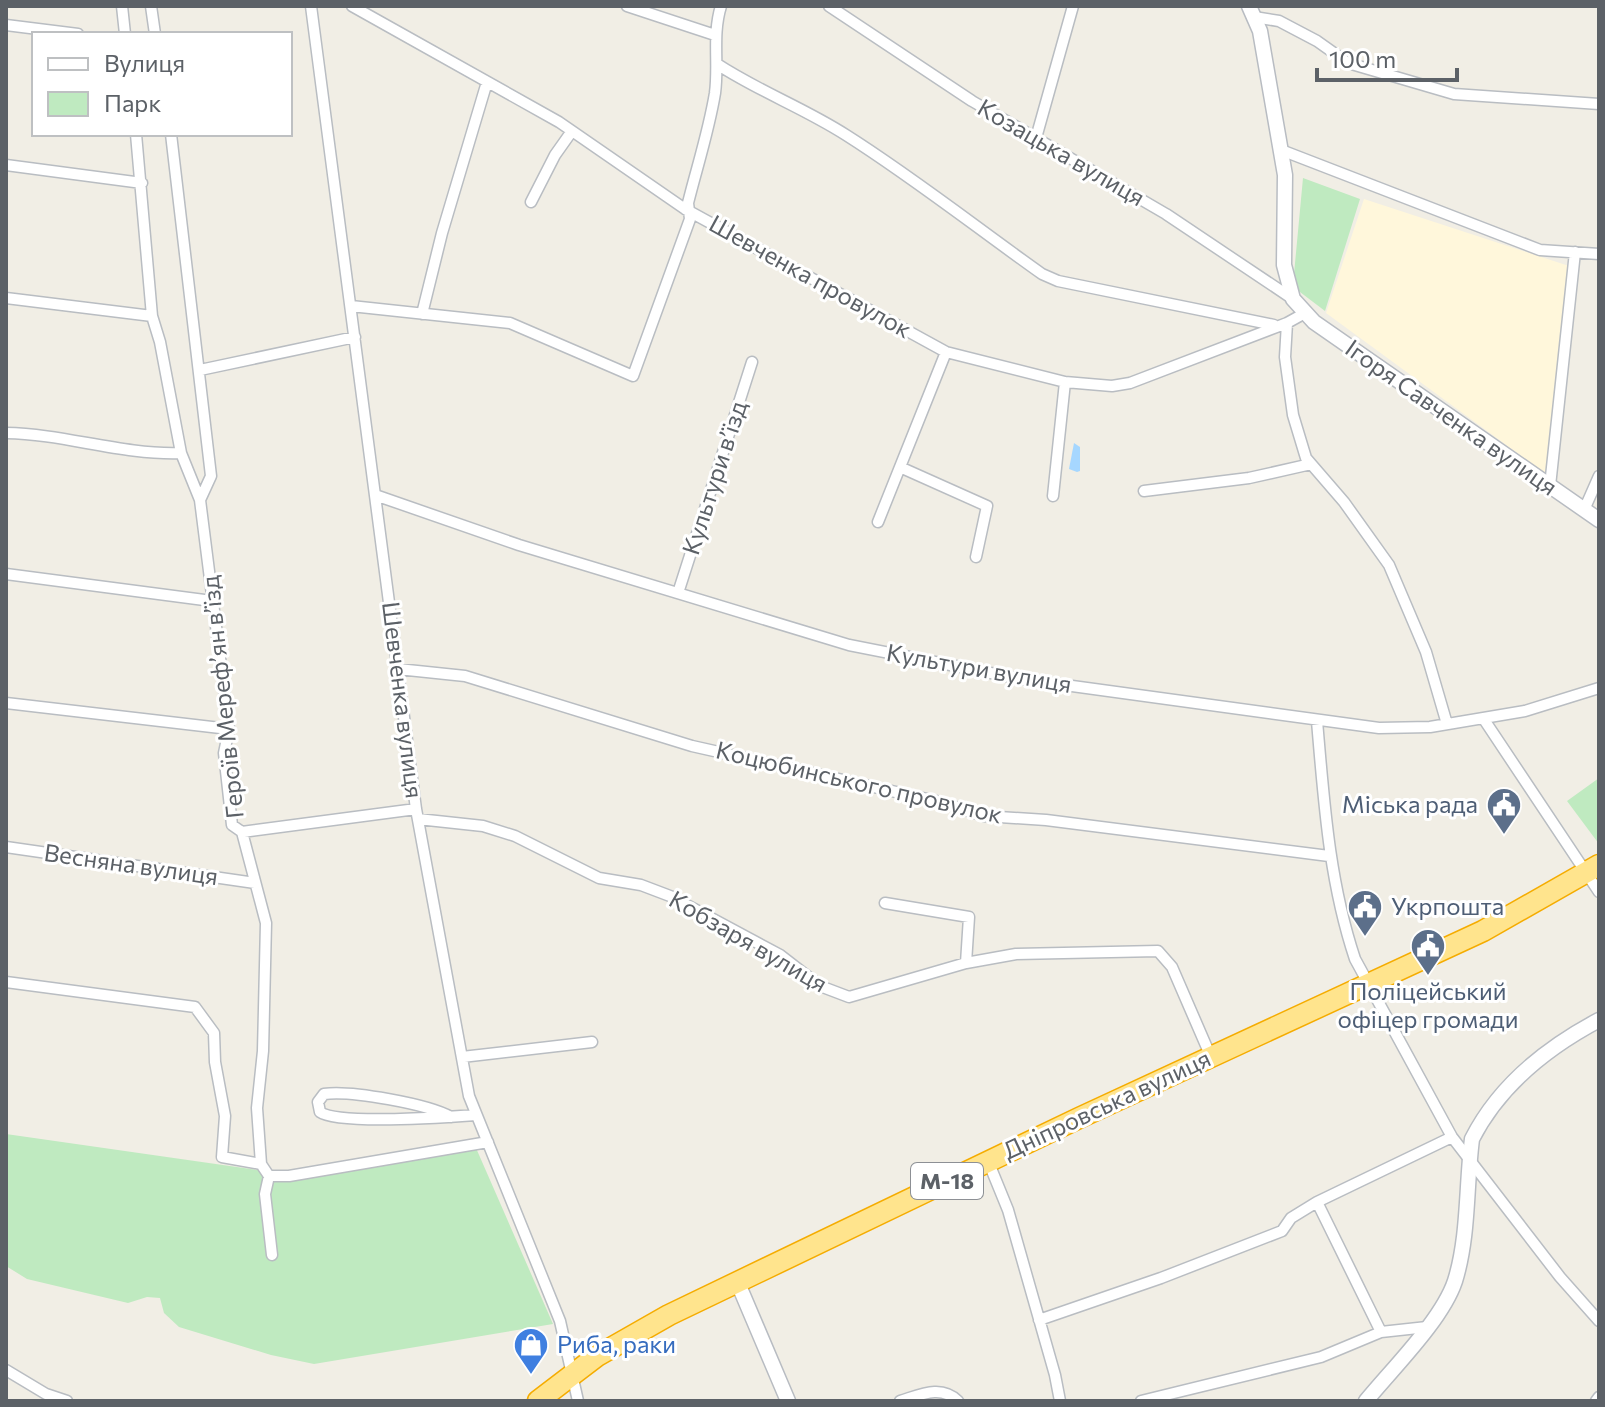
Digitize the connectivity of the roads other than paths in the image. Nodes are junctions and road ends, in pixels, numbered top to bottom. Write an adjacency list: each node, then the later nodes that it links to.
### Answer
1 (122, 6): 12 (street)
2 (151, 6): 13 (street)
3 (311, 6): 31 (street, Шевченка вулиця)
4 (352, 6): 16 (street, Шевченка провулок)
5 (627, 6): 14 (street)
6 (721, 6): 14 (street)
7 (829, 6): 21 (street, Козацька вулиця)
8 (1073, 6): 21 (street)
9 (1251, 11): 17 (street); 22 (street)
10 (6, 25): 11 (street)
11 (62, 32)
12 (125, 32)
13 (155, 32)
14 (715, 35): 15 (street)
15 (717, 64): 26 (street); 36 (street)
16 (487, 82): 18 (street, Шевченка провулок); 33 (street)
17 (1599, 104)
18 (572, 131): 25 (street); 26 (street, Шевченка провулок)
19 (136, 136): 24 (street)
20 (171, 136): 40 (street, Героїв Мерефʼян вʼїзд)
21 (1036, 138): 30 (street, Козацька вулиця)
22 (1281, 150): 27 (street); 30 (street)
23 (6, 165): 24 (street)
24 (142, 183): 34 (street)
25 (531, 202)
26 (689, 211): 33 (street); 38 (street, Шевченка провулок)
27 (1575, 252): 28 (street); 47 (street)
28 (1599, 254)
29 (6, 298): 34 (street)
30 (1293, 299): 32 (street, Ігоря Савченка вулиця)
31 (351, 306): 33 (street); 37 (street, Шевченка вулиця)
32 (1305, 313): 35 (street, Шевченка провулок); 47 (street, Ігоря Савченка вулиця)
33 (422, 314)
34 (152, 316): 43 (street)
35 (1287, 323): 36 (street, Шевченка провулок); 44 (street)
36 (1276, 325): 41 (street, Шевченка провулок)
37 (355, 337): 40 (street); 49 (street, Шевченка вулиця)
38 (946, 352): 41 (street, Шевченка провулок); 45 (street)
39 (752, 362): 57 (street, Культури в’їзд)
40 (200, 370): 51 (street, Героїв Мерефʼян вʼїзд)
41 (1065, 382): 50 (street)
42 (6, 433): 43 (street)
43 (181, 453): 51 (street)
44 (1311, 464): 48 (street); 64 (street)
45 (902, 468): 54 (street); 55 (street)
46 (1599, 476): 52 (street)
47 (1550, 486): 52 (street, Ігоря Савченка вулиця)
48 (1144, 491)
49 (375, 495): 57 (street, Культури вулиця); 59 (street, Шевченка вулиця)
50 (1053, 496)
51 (200, 500): 58 (street, Героїв Мерефʼян вʼїзд)
52 (1584, 510): 53 (street, Ігоря Савченка вулиця)
53 (1599, 520)
54 (878, 522)
55 (976, 557)
56 (6, 574): 58 (street)
57 (678, 593): 63 (street, Культури вулиця)
58 (212, 601): 65 (street, Героїв Мерефʼян вʼїзд)
59 (398, 669): 66 (street, Шевченка вулиця); 69 (street, Коцюбинського провулок)
60 (1599, 688): 62 (street, Культури вулиця)
61 (6, 703): 65 (street)
62 (1483, 718): 64 (street, Культури вулиця); 70 (street)
63 (1317, 721): 64 (street, Культури вулиця); 69 (street)
64 (1447, 724)
65 (229, 729): 67 (street, Героїв Мерефʼян вʼїзд)
66 (417, 814): 67 (street, Кобзаря вулиця); 74 (street, Кобзаря вулиця); 79 (street, Шевченка вулиця)
67 (242, 832): 71 (street, Героїв Мерефʼян вʼїзд)
68 (6, 847): 71 (street, Весняна вулиця)
69 (1329, 856): 76 (street)
70 (1593, 869): 72 (street); 76 (highway, Дніпровська вулиця / М-18)
71 (255, 883): 87 (street, Героїв Мерефʼян вʼїзд)
72 (1599, 892)
73 (885, 903): 74 (street)
74 (966, 963): 80 (street, Кобзаря вулиця)
75 (6, 982): 87 (street)
76 (1369, 984): 80 (highway, Дніпровська вулиця / М-18); 83 (street)
77 (1599, 1020): 86 (street)
78 (592, 1042): 79 (street)
79 (462, 1057): 81 (street, Шевченка вулиця)
80 (1211, 1057): 85 (highway, Дніпровська вулиця / М-18)
81 (476, 1115): 82 (street); 84 (street, Шевченка вулиця)
82 (451, 1117): 82 (street)
83 (1452, 1137): 86 (street); 89 (street)
84 (488, 1142): 88 (street); 97 (street, Шевченка вулиця)
85 (988, 1161): 91 (highway, Дніпровська вулиця / М-18); 92 (street)
86 (1469, 1161): 93 (street); 94 (street)
87 (261, 1164): 88 (street)
88 (269, 1176): 90 (street)
89 (1317, 1202): 92 (street); 95 (street)
90 (272, 1255)
91 (737, 1281): 97 (highway, Дніпровська вулиця / М-18); 101 (street)
92 (1039, 1320): 104 (street)
93 (1599, 1321)
94 (1427, 1327): 95 (street); 106 (street)
95 (1381, 1332): 105 (street)
96 (6, 1370): 98 (street)
97 (570, 1374): 99 (highway, Дніпровська вулиця / М-18); 100 (street, Шевченка вулиця)
98 (67, 1401)
99 (538, 1401)
100 (578, 1401)
101 (788, 1401)
102 (900, 1401): 103 (street)
103 (958, 1401)
104 (1060, 1401)
105 (1141, 1401)
106 (1366, 1401)

